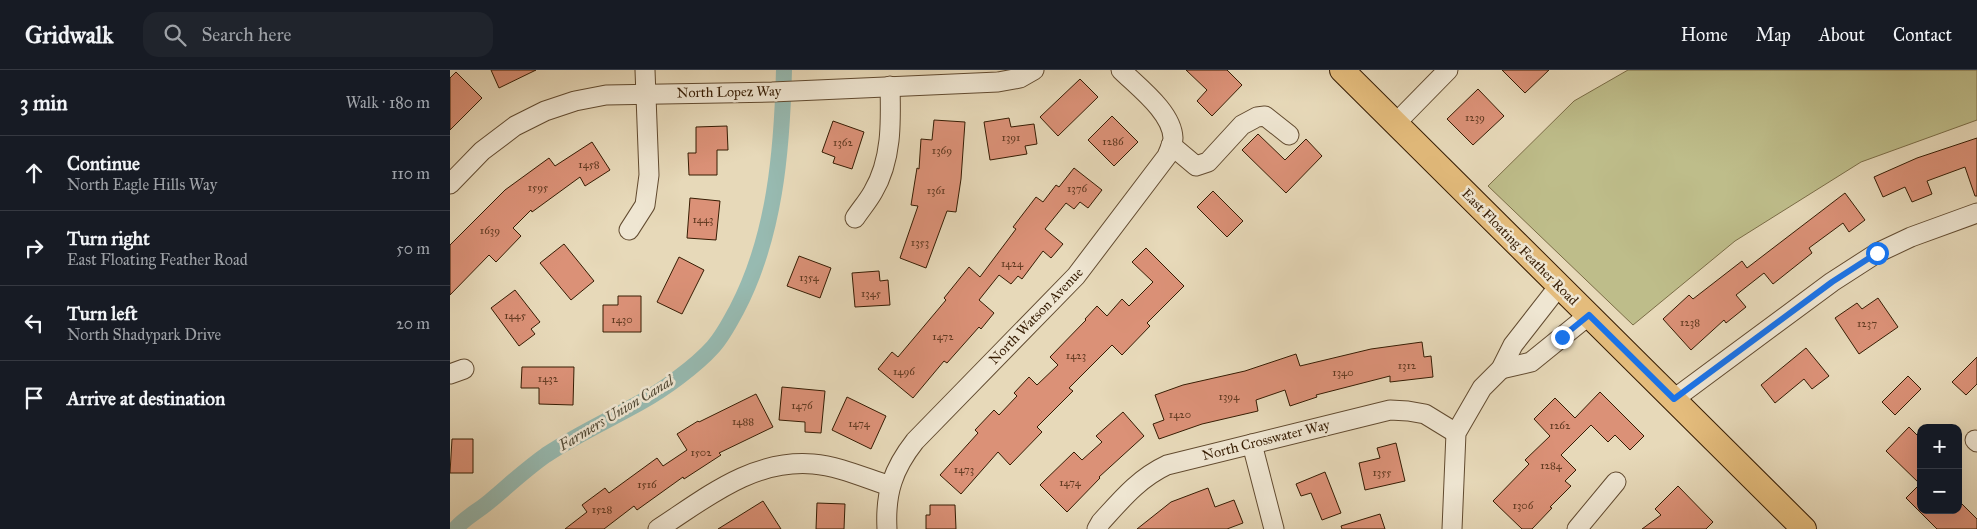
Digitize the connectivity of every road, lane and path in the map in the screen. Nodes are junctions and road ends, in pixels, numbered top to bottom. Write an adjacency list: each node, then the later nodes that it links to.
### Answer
1 (645, 70): 7 (street)
2 (1034, 70): 6 (street, North Lopez Way)
3 (1121, 70): 10 (street)
4 (1342, 70): 8 (main road, East Floating Feather Road)
5 (1448, 70): 8 (street)
6 (890, 86): 7 (street, North Lopez Way); 13 (street)
7 (647, 94): 11 (street, North Lopez Way); 14 (street)
8 (1395, 124): 15 (main road, East Floating Feather Road)
9 (1290, 135): 10 (street)
10 (1172, 142): 22 (street, North Watson Avenue)
11 (450, 184)
12 (1977, 213): 18 (street)
13 (855, 218)
14 (629, 230)
15 (1559, 286): 16 (main road, East Floating Feather Road); 17 (street)
16 (1589, 315): 17 (street); 18 (main road, East Floating Feather Road)
17 (1501, 369): 19 (street)
18 (1674, 399): 29 (main road, East Floating Feather Road)
19 (1456, 433): 20 (street, North Crosswater Way); 27 (street)
20 (1252, 444): 25 (street, North Crosswater Way); 26 (street)
21 (1616, 482): 28 (street)
22 (890, 486): 23 (street); 24 (street, North Watson Avenue)
23 (658, 529)
24 (887, 529)
25 (1097, 529)
26 (1274, 529)
27 (1452, 529)
28 (1577, 529)
29 (1804, 529)

